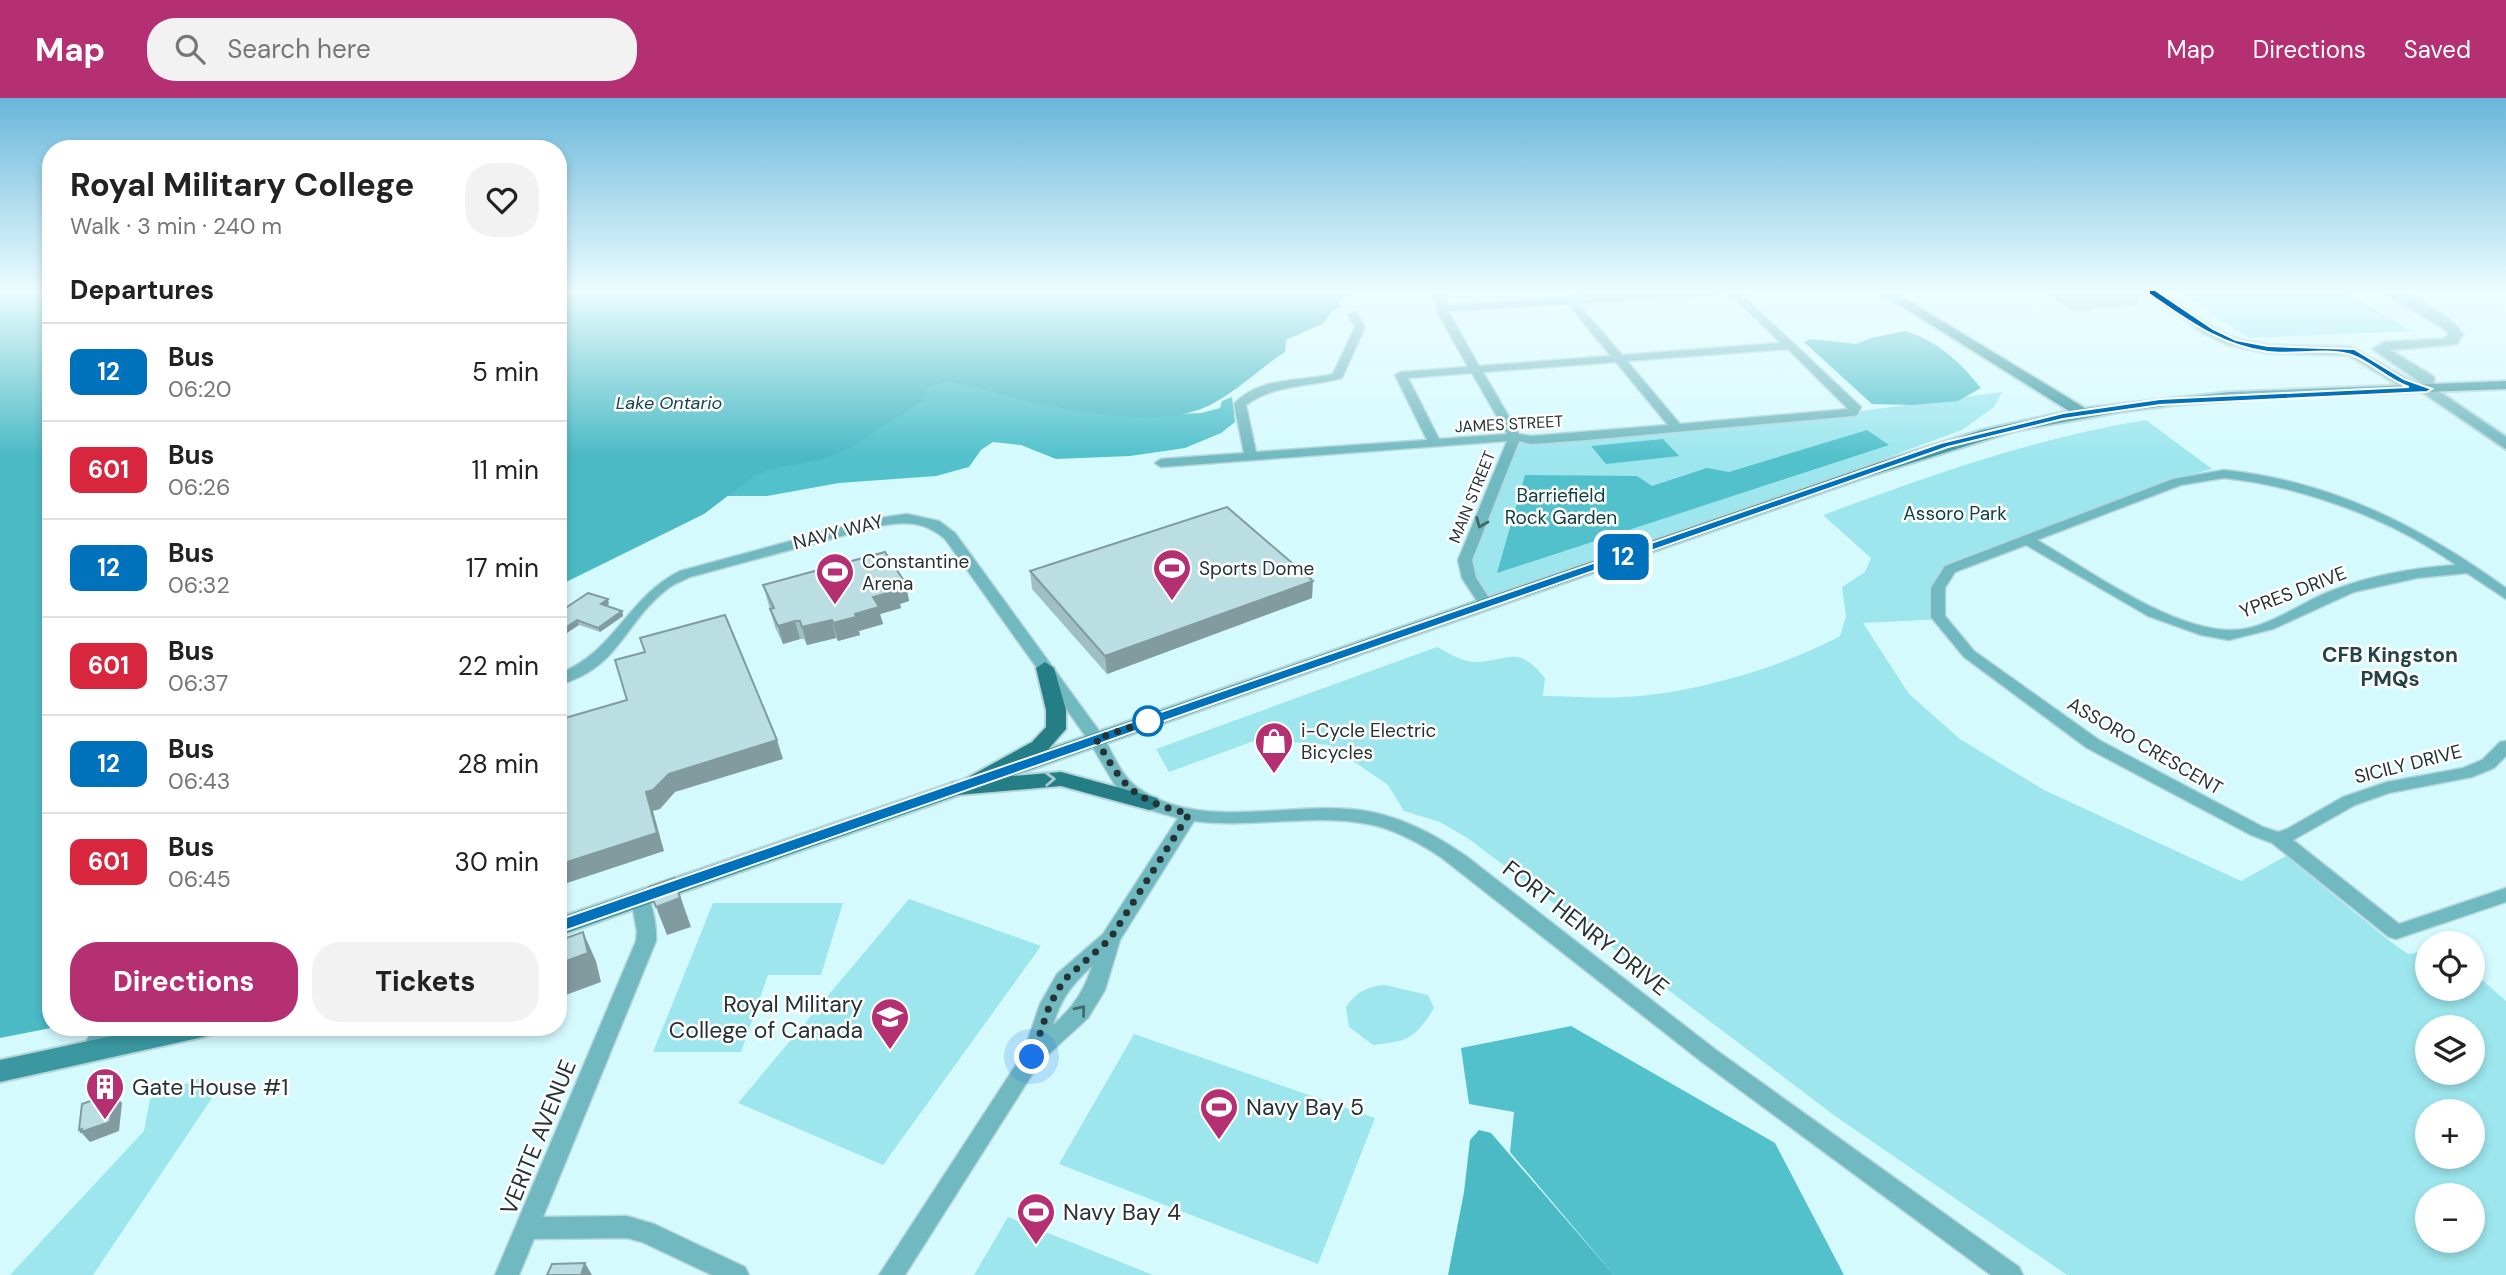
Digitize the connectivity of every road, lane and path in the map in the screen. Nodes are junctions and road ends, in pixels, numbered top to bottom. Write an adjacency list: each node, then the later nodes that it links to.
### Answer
1 (1351, 347): 18 (street)
2 (1464, 347): 10 (street, MAIN STREET)
3 (1609, 347): 9 (street)
4 (1777, 347): 9 (street)
5 (1790, 347): 14 (street, JAMES STREET)
6 (1974, 347): 13 (main road)
7 (2258, 347): 12 (street)
8 (2383, 347): 12 (street)
9 (1619, 359): 10 (street); 14 (street)
10 (1476, 369): 15 (street, MAIN STREET); 16 (street)
11 (2506, 385): 12 (main road)
12 (2427, 389): 13 (main road); 17 (street)
13 (2082, 413): 23 (main road)
14 (1676, 427): 15 (street, JAMES STREET)
15 (1516, 437): 16 (street, JAMES STREET); 23 (street, MAIN STREET, one-way to 23)
16 (1435, 444): 18 (street, JAMES STREET)
17 (2506, 444)
18 (1251, 458): 19 (street, JAMES STREET)
19 (1161, 463)
20 (2027, 540): 21 (street, ASSORO CRESCENT); 21 (street, YPRES DRIVE); 32 (street, ASSORO CRESCENT)
21 (2469, 569): 22 (street, ASSORO CRESCENT)
22 (2506, 595)
23 (1486, 604): 26 (main road)
24 (1045, 668): 25 (street, NAVY WAY); 26 (street, NAVY WAY); 28 (main road)
25 (567, 676)
26 (1096, 739): 28 (main road); 30 (street, FORT HENRY DRIVE)
27 (2506, 746): 32 (street, SICILY DRIVE)
28 (983, 779): 29 (main road)
29 (958, 788): 30 (main road, one-way to 30); 34 (main road)
30 (1149, 803): 31 (street, FORT HENRY DRIVE)
31 (1189, 814): 36 (street); 46 (street, FORT HENRY DRIVE)
32 (2278, 838): 33 (street, ASSORO CRESCENT)
33 (2506, 895)
34 (640, 899): 35 (main road); 42 (street, VERITE AVENUE)
35 (567, 924)
36 (1110, 939): 40 (street); 40 (street, one-way to 36)
37 (100, 1036): 39 (street)
38 (165, 1036): 39 (main road)
39 (88, 1054): 41 (main road)
40 (1032, 1057): 45 (street)
41 (0, 1071)
42 (529, 1228): 43 (street, VERITE AVENUE); 44 (street)
43 (508, 1275)
44 (737, 1275)
45 (891, 1275)
46 (2011, 1275)

